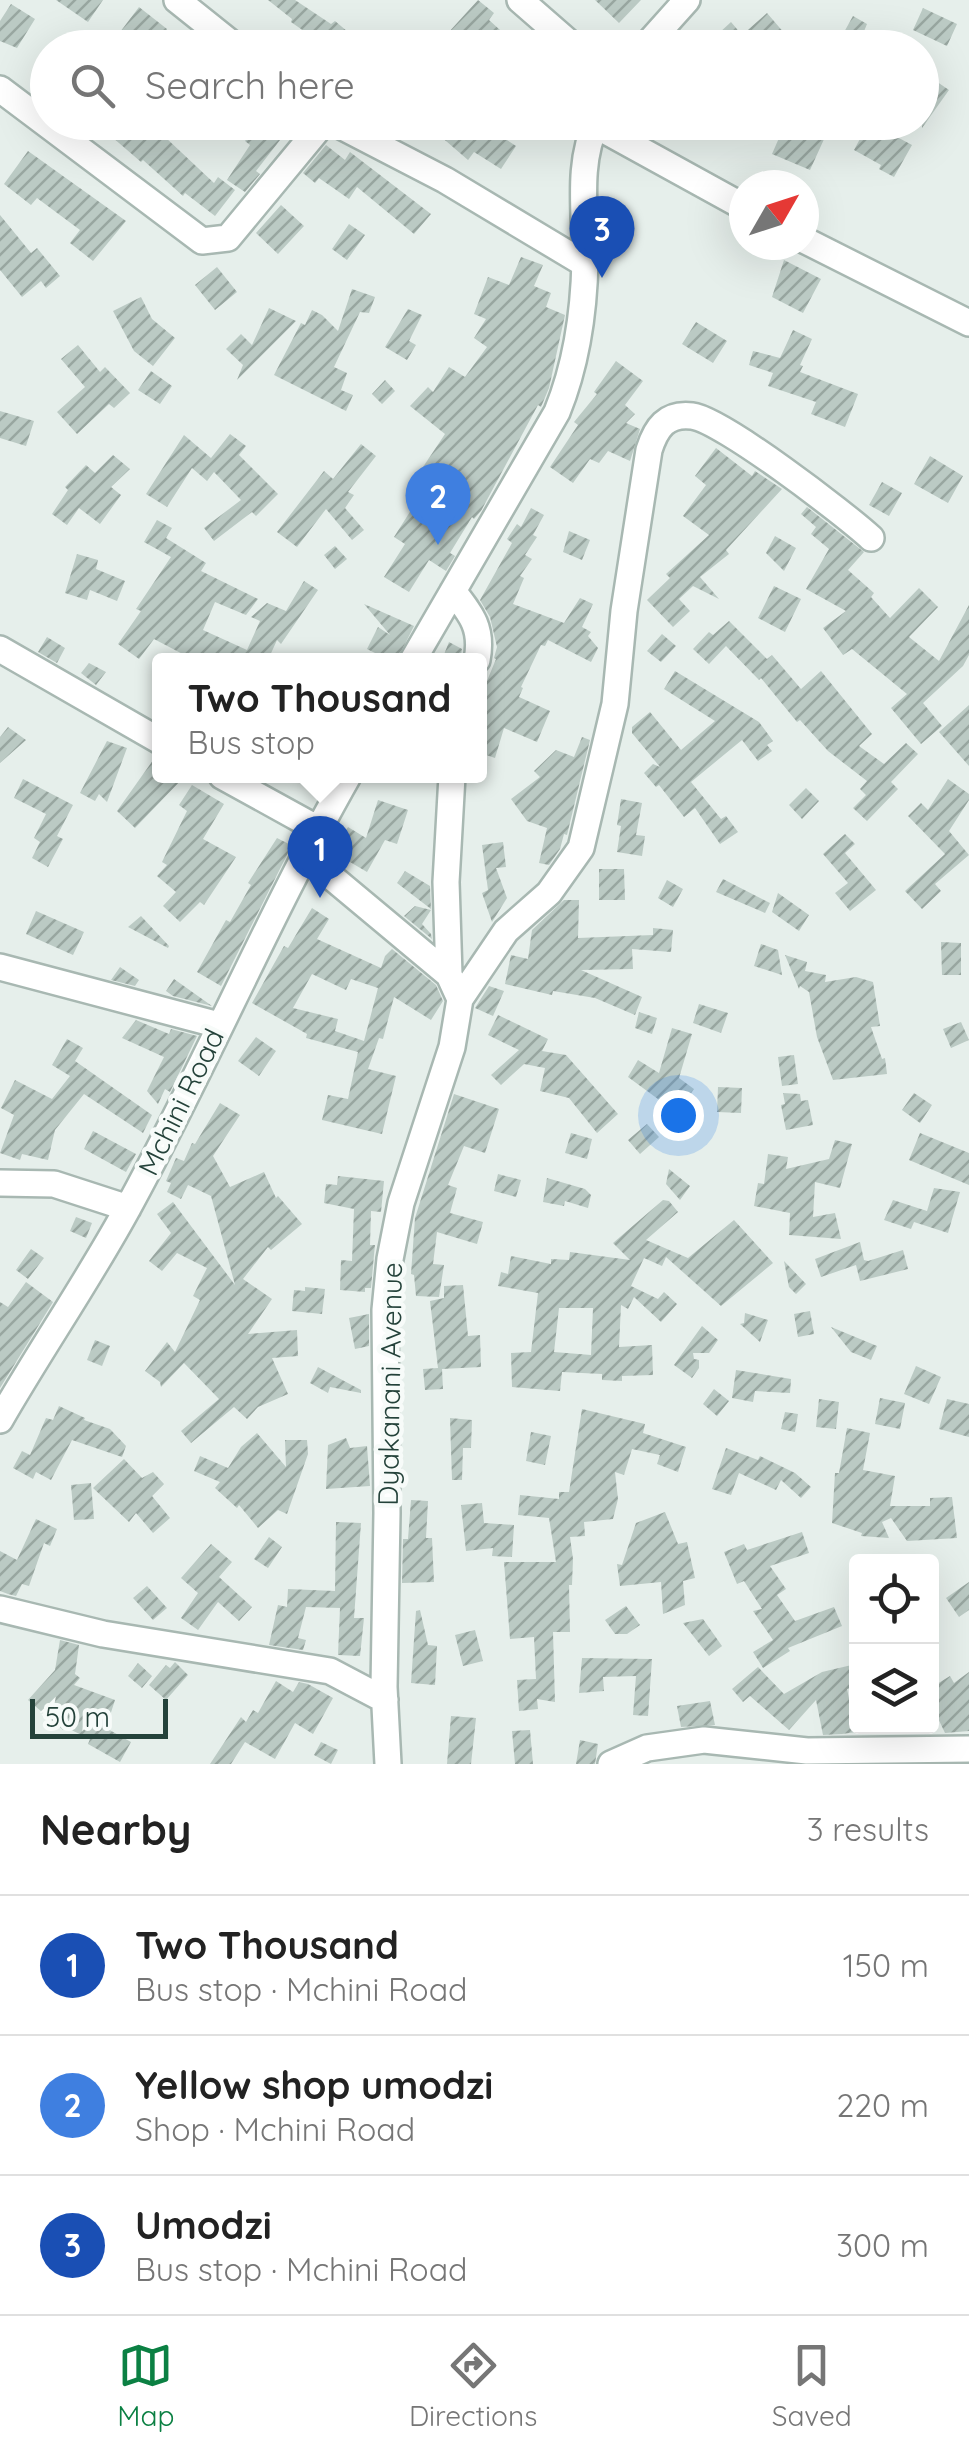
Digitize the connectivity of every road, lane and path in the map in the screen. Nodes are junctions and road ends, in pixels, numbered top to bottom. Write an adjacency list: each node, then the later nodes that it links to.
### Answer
1 (177, 0): 4 (street)
2 (520, 0): 5 (street)
3 (687, 0): 6 (street)
4 (214, 30)
5 (554, 30)
6 (660, 30)
7 (0, 90): 8 (street)
8 (30, 113)
9 (66, 140): 10 (street)
10 (309, 140)
11 (368, 140): 16 (street)
12 (590, 140): 16 (street)
13 (625, 140): 14 (street)
14 (729, 199)
15 (819, 248): 17 (street)
16 (585, 264): 19 (street)
17 (969, 324)
18 (871, 538): 31 (street)
19 (454, 590): 21 (street); 22 (street)
20 (0, 649): 23 (street)
21 (417, 653)
22 (478, 653)
23 (152, 736)
24 (235, 783): 27 (street)
25 (344, 783): 27 (street, Mchini Road)
26 (452, 783): 30 (street)
27 (318, 828): 28 (street, Mchini Road)
28 (304, 854): 30 (street); 32 (street, Mchini Road)
29 (0, 968): 32 (street)
30 (450, 975): 31 (street)
31 (460, 1000): 39 (street, Dyakanani Avenue)
32 (218, 1025): 34 (street, Mchini Road)
33 (0, 1183): 34 (street)
34 (128, 1208): 36 (street, Mchini Road)
35 (0, 1366): 36 (street)
36 (26, 1375): 37 (street, Mchini Road)
37 (0, 1420)
38 (0, 1609): 39 (street)
39 (385, 1700): 41 (street, Dyakanani Avenue)
40 (969, 1749): 42 (street)
41 (388, 1764)
42 (611, 1764)

